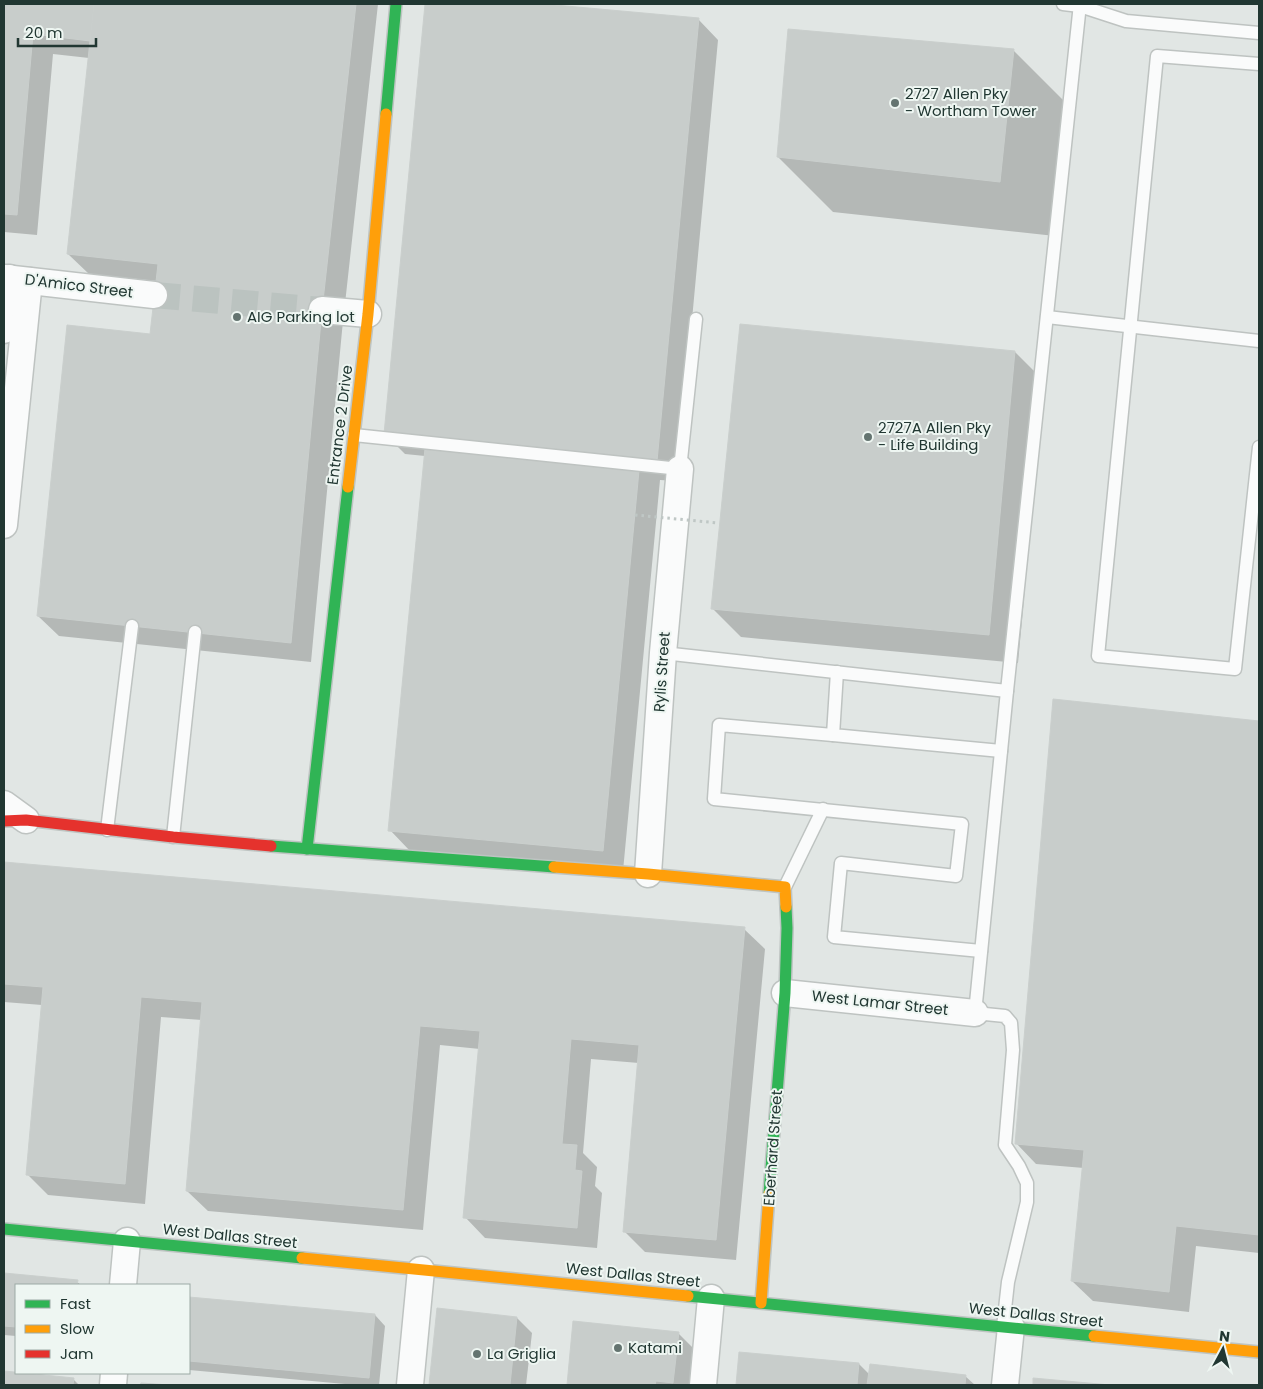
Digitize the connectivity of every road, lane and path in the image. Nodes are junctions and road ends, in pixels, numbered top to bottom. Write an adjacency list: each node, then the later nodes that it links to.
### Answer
1 (396, 4): 9 (street, Entrance 2 Drive)
2 (1064, 4): 3 (lane)
3 (1080, 5): 4 (lane); 10 (lane)
4 (1259, 33)
5 (1259, 64): 12 (lane)
6 (14, 279): 7 (street, D'Amico Street); 13 (street); 20 (street)
7 (154, 295)
8 (322, 310): 9 (street)
9 (368, 314): 15 (street, Entrance 2 Drive)
10 (1047, 317): 12 (lane); 25 (lane)
11 (696, 319): 17 (lane)
12 (1131, 326): 14 (lane); 16 (lane)
13 (4, 330)
14 (1259, 341)
15 (354, 435): 17 (lane); 33 (street, Entrance 2 Drive)
16 (1259, 447)
17 (680, 469): 23 (street, Rylis Street)
18 (634, 515): 19 (path, bridge)
19 (719, 523)
20 (4, 525)
21 (132, 626): 31 (lane)
22 (194, 632): 32 (lane)
23 (663, 653): 24 (lane); 34 (street, Rylis Street)
24 (837, 672): 25 (lane); 26 (lane)
25 (1007, 692): 27 (lane)
26 (833, 735): 27 (lane); 29 (lane)
27 (1001, 752): 36 (lane)
28 (4, 804): 30 (street)
29 (823, 810): 35 (lane); 36 (lane)
30 (15, 821): 31 (street)
31 (108, 830): 32 (street)
32 (173, 837): 33 (street)
33 (307, 849): 34 (street)
34 (648, 874): 35 (street)
35 (785, 887): 37 (street, Eberhard Street)
36 (981, 951): 38 (lane)
37 (785, 993): 38 (street, West Lamar Street); 44 (street, Eberhard Street)
38 (975, 1013): 45 (lane)
39 (4, 1229): 40 (street, West Dallas Street)
40 (127, 1241): 41 (street, West Dallas Street); 42 (street)
41 (421, 1270): 43 (street, West Dallas Street); 47 (street)
42 (123, 1284)
43 (711, 1298): 44 (street, West Dallas Street); 48 (street)
44 (761, 1303): 45 (street, West Dallas Street)
45 (1007, 1327): 46 (street, West Dallas Street); 49 (street)
46 (1259, 1352)
47 (410, 1385)
48 (703, 1385)
49 (1005, 1385)

